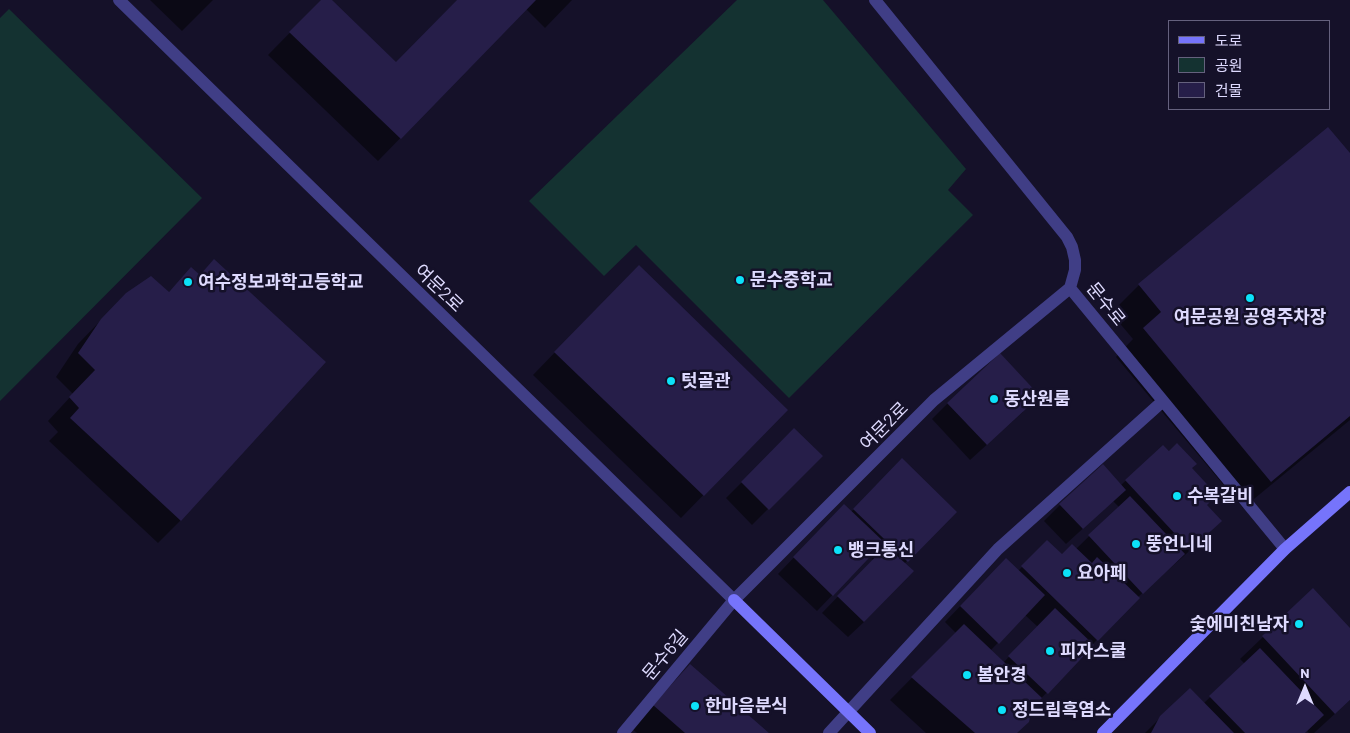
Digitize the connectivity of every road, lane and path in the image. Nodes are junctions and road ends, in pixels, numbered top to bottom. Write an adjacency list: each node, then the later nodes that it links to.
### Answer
1 (119, 0): 7 (street, 여문2로)
2 (875, 0): 3 (street, 문수로)
3 (1070, 288): 4 (street, 문수로); 7 (street, 여문2로)
4 (1163, 401): 6 (street, 문수로); 8 (street)
5 (1350, 492): 6 (street)
6 (1285, 549): 12 (street)
7 (734, 600): 8 (street, 여문2로); 9 (street, 문수6길)
8 (848, 711): 10 (street); 11 (street, 여문2로)
9 (622, 733)
10 (829, 733)
11 (870, 733)
12 (1103, 733)

